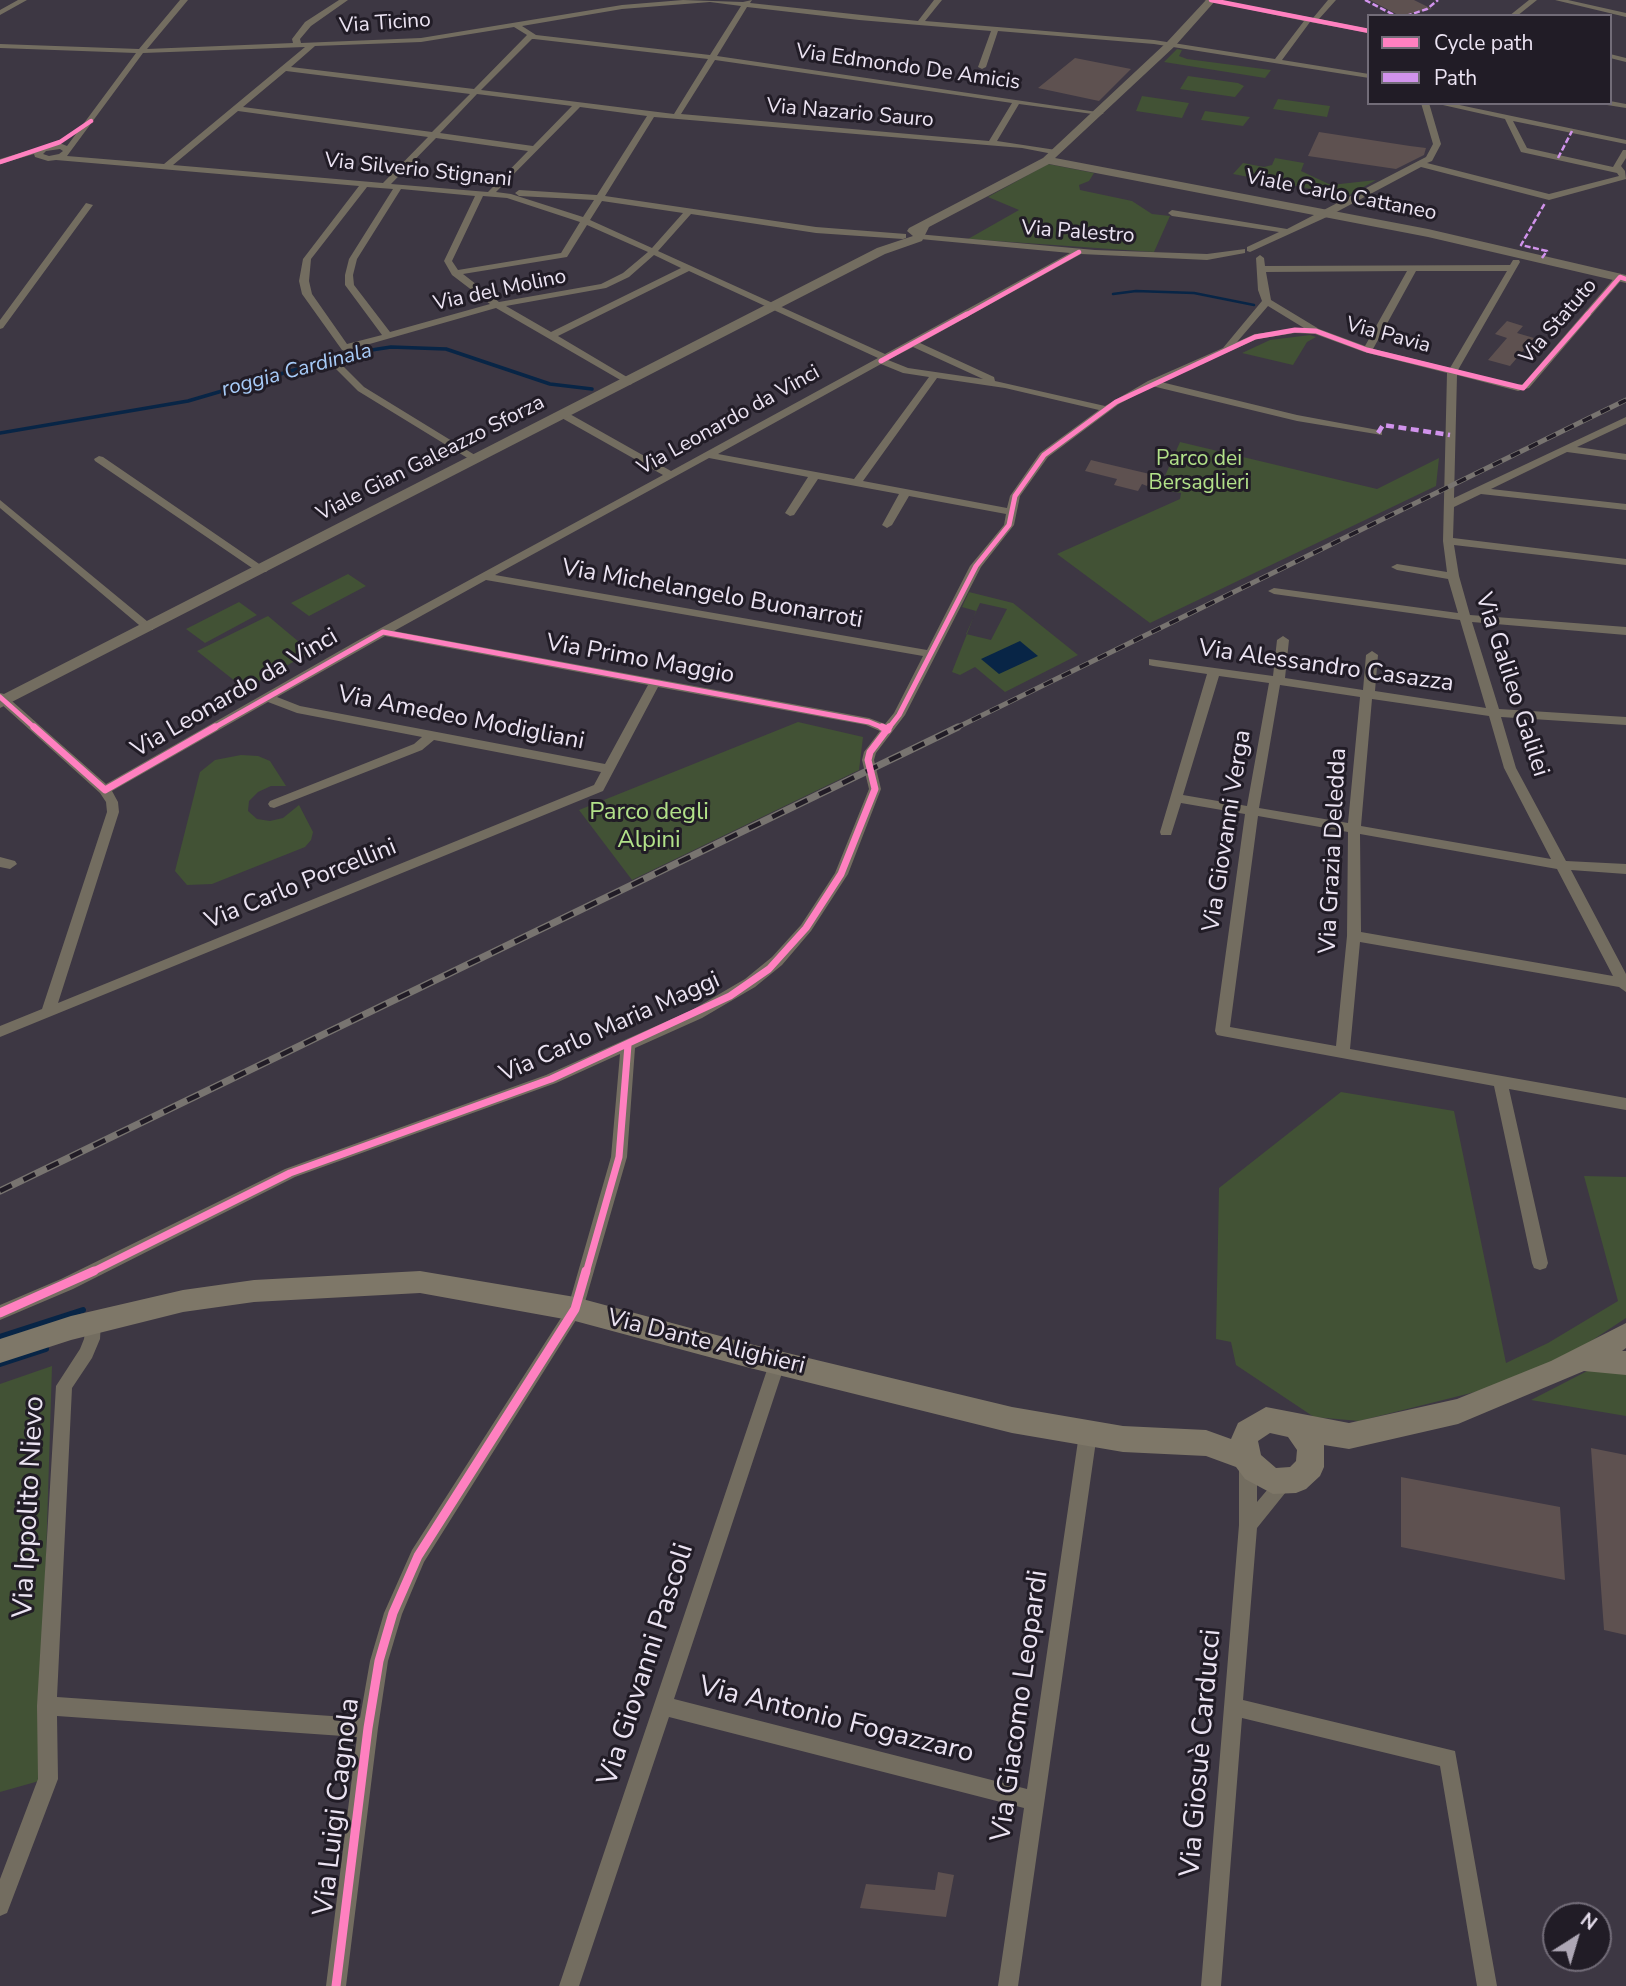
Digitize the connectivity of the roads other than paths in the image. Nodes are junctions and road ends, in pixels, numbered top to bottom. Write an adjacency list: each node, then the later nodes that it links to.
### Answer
1 (23, 0): 12 (street)
2 (184, 0): 25 (street)
3 (344, 0): 23 (street)
4 (938, 0): 16 (street)
5 (1210, 0): 15 (street); 21 (street, Viale Gian Galeazzo Sforza)
6 (1332, 0): 15 (street)
7 (1533, 0): 13 (street)
8 (1559, 0): 11 (street)
9 (1602, 0): 11 (street)
10 (747, 1): 16 (street, Via Ticino); 17 (street, Via Ticino); 26 (street)
11 (1595, 8): 14 (street)
12 (2, 11)
13 (1515, 14)
14 (1626, 15)
15 (1312, 20): 19 (street); 27 (street)
16 (920, 23): 18 (street, Via Ticino)
17 (516, 24): 20 (street); 24 (street, Via Ticino)
18 (995, 29): 21 (street, Via Ticino); 29 (street)
19 (1367, 31)
20 (530, 36): 26 (street, Via Edmondo De Amicis); 31 (street)
21 (1171, 44): 27 (street, Via Ticino); 37 (street, Viale Gian Galeazzo Sforza)
22 (0, 46): 25 (street, Via Ticino)
23 (298, 46): 24 (street, Via Ticino); 25 (street, Via Ticino)
24 (312, 46): 28 (street)
25 (141, 51): 41 (street)
26 (710, 57): 32 (street, Via Edmondo De Amicis); 39 (street)
27 (1277, 61): 30 (street, Via Ticino)
28 (284, 68): 31 (street, Via Nazario Sauro); 36 (street)
29 (982, 68)
30 (1367, 76)
31 (476, 93): 35 (street, Via Nazario Sauro); 42 (street)
32 (1017, 101): 37 (street, Via Edmondo De Amicis); 44 (street)
33 (1426, 105): 51 (street)
34 (1447, 105): 40 (street)
35 (577, 106): 38 (street, Via Nazario Sauro); 45 (street)
36 (237, 108): 42 (street); 52 (street)
37 (1100, 113): 49 (street, Viale Gian Galeazzo Sforza)
38 (652, 114): 39 (street, Via Nazario Sauro); 60 (street)
39 (676, 116): 44 (street, Via Nazario Sauro)
40 (1508, 118): 43 (street); 53 (street)
41 (91, 121): 46 (street); 48 (street)
42 (435, 135): 45 (street); 55 (street)
43 (1626, 142)
44 (991, 144): 49 (street, Via Nazario Sauro)
45 (535, 149): 58 (street)
46 (44, 152): 48 (street, Via Silverio Stignani); 50 (street, Via Silverio Stignani)
47 (1626, 152): 53 (street)
48 (68, 155): 52 (street, Via Silverio Stignani)
49 (1050, 156): 64 (street, Viale Carlo Cattaneo); 67 (street, Viale Gian Galeazzo Sforza)
50 (2, 161)
51 (1421, 164): 53 (street); 64 (street)
52 (166, 167): 54 (street, Via Silverio Stignani)
53 (1621, 171)
54 (365, 183): 55 (street, Via Silverio Stignani); 83 (street, Via del Molino)
55 (386, 184): 56 (street, Via Silverio Stignani)
56 (399, 186): 57 (street, Via Silverio Stignani); 83 (street)
57 (480, 193): 58 (street, Via Silverio Stignani); 75 (street)
58 (491, 193): 59 (street, Via Silverio Stignani)
59 (508, 196): 60 (street, Via Palestro); 65 (street, Via Silverio Stignani)
60 (600, 198): 62 (street, Via Palestro); 65 (street)
61 (89, 205): 81 (street)
62 (689, 211): 67 (street, Via Palestro); 68 (street, Via del Molino)
63 (1172, 213): 66 (street)
64 (1326, 214): 66 (street); 70 (street, Viale Carlo Cattaneo)
65 (586, 221): 68 (street, Via Silverio Stignani); 75 (street)
66 (1287, 231): 71 (street)
67 (915, 234): 69 (street, Via Palestro); 79 (street, Viale Gian Galeazzo Sforza)
68 (652, 250): 72 (street, Via Silverio Stignani); 78 (street, Via del Molino)
69 (1079, 252): 71 (street, Via Palestro); 86 (street, Via Leonardo da Vinci)
70 (1521, 253): 73 (street); 76 (street, Viale Carlo Cattaneo)
71 (1252, 257): 74 (street, Via Palestro); 77 (street)
72 (690, 267): 79 (street, Via Silverio Stignani); 84 (street)
73 (1511, 268): 74 (street, Via Palestro); 91 (street)
74 (1412, 270): 88 (street)
75 (456, 273): 78 (street)
76 (1623, 278): 96 (street, Via Statuto)
77 (1268, 301): 80 (street, Via Pavia); 87 (street, Via Carlo Maria Maggi)
78 (497, 305): 83 (street, Via del Molino); 84 (street)
79 (777, 307): 89 (street, Via Silverio Stignani); 93 (street, Viale Gian Galeazzo Sforza)
80 (1285, 314): 82 (street, Via Pavia); 85 (street, Via Carlo Maria Maggi)
81 (0, 326)
82 (1316, 331): 85 (street, Via Carlo Maria Maggi); 88 (street, Via Pavia)
83 (388, 336)
84 (551, 336): 93 (street)
85 (1255, 337): 87 (street, Via Carlo Maria Maggi)
86 (913, 343): 89 (street, Via Leonardo da Vinci); 95 (street)
87 (1223, 350): 94 (street, Via Carlo Maria Maggi)
88 (1367, 350): 91 (street, Via Pavia)
89 (883, 359): 92 (street, Via Silverio Stignani); 102 (street, Via Leonardo da Vinci)
90 (339, 367): 105 (street)
91 (1452, 373): 96 (street, Via Pavia); 112 (street, Via Galileo Galilei)
92 (935, 375): 95 (street, Via Silverio Stignani); 108 (street)
93 (629, 382): 98 (street, Viale Gian Galeazzo Sforza)
94 (1151, 383): 97 (street, Via Carlo Maria Maggi); 100 (street)
95 (1005, 385): 97 (street)
96 (1523, 388)
97 (1107, 409): 114 (street, Via Carlo Maria Maggi)
98 (564, 415): 105 (street, Viale Gian Galeazzo Sforza); 106 (street)
99 (1626, 420): 101 (street)
100 (1378, 433)
101 (1563, 449): 103 (street); 109 (street)
102 (709, 454): 106 (street, Via Leonardo da Vinci); 107 (street)
103 (1626, 457)
104 (99, 459): 120 (street)
105 (478, 460): 120 (street, Viale Gian Galeazzo Sforza)
106 (671, 475): 122 (street, Via Leonardo da Vinci)
107 (814, 476): 108 (street); 115 (street)
108 (856, 484): 110 (street)
109 (1480, 491): 112 (street); 113 (street)
110 (905, 493): 114 (street); 116 (street)
111 (0, 503): 125 (street)
112 (1449, 505): 117 (street, Via Galileo Galilei)
113 (1626, 507)
114 (1012, 512): 129 (street, Via Carlo Maria Maggi)
115 (790, 513)
116 (887, 525)
117 (1448, 541): 118 (street); 121 (street, Via Galileo Galilei)
118 (1626, 562)
119 (1397, 567): 121 (street)
120 (262, 570): 125 (street, Viale Gian Galeazzo Sforza)
121 (1453, 576): 124 (street, Via Galileo Galilei)
122 (485, 577): 127 (street, Via Leonardo da Vinci); 129 (street, Via Michelangelo Buonarroti)
123 (1274, 591): 124 (street)
124 (1468, 618): 126 (street); 138 (street, Via Galileo Galilei)
125 (149, 628): 137 (street, Viale Gian Galeazzo Sforza)
126 (1626, 631)
127 (383, 632): 134 (street, Via Primo Maggio); 136 (street, Via Leonardo da Vinci)
128 (1283, 640): 133 (street, Via Giovanni Verga)
129 (931, 654): 140 (street, Via Carlo Maria Maggi)
130 (1372, 654): 135 (street, Via Grazia Deledda)
131 (1153, 662): 132 (street, Via Alessandro Casazza)
132 (1214, 671): 133 (street, Via Alessandro Casazza); 144 (street)
133 (1275, 681): 135 (street, Via Alessandro Casazza); 146 (street, Via Giovanni Verga)
134 (655, 682): 140 (street, Via Primo Maggio); 142 (street, Via Carlo Porcellini)
135 (1366, 695): 138 (street, Via Alessandro Casazza); 147 (street, Via Grazia Deledda)
136 (267, 697): 141 (street, Via Amedeo Modigliani); 143 (street, Via Leonardo da Vinci)
137 (1, 700): 143 (street)
138 (1494, 713): 139 (street, Via Alessandro Casazza); 149 (street, Via Galileo Galilei)
139 (1626, 721)
140 (888, 730): 155 (street, Via Carlo Maria Maggi)
141 (431, 736): 142 (street, Via Amedeo Modigliani); 145 (street)
142 (608, 769): 153 (street, Via Carlo Porcellini)
143 (105, 790): 153 (street)
144 (1177, 798): 146 (street); 148 (street)
145 (274, 804)
146 (1252, 813): 147 (street); 156 (street, Via Giovanni Verga)
147 (1354, 831): 149 (street); 151 (street, Via Grazia Deledda)
148 (1166, 832)
149 (1562, 865): 150 (street); 152 (street, Via Galileo Galilei)
150 (1626, 869)
151 (1354, 936): 152 (street); 156 (street, Via Grazia Deledda)
152 (1625, 985)
153 (48, 1011): 154 (street, Via Carlo Porcellini)
154 (0, 1032)
155 (628, 1045): 160 (street, Via Luigi Cagnola); 161 (street, Via Carlo Maria Maggi)
156 (1343, 1051): 157 (street)
157 (1500, 1081): 158 (street); 159 (street)
158 (1626, 1104)
159 (1540, 1263)
160 (575, 1309): 162 (main road, Via Dante Alighieri); 166 (main road, Via Dante Alighieri); 178 (street, Via Luigi Cagnola)
161 (0, 1313)
162 (93, 1322): 164 (main road, Via Dante Alighieri); 175 (street, Via Ippolito Nievo)
163 (1626, 1335): 165 (main road)
164 (0, 1351)
165 (1583, 1359): 167 (main road); 170 (main road)
166 (778, 1361): 169 (main road, Via Dante Alighieri); 176 (street, Via Giovanni Pascoli)
167 (1626, 1363)
168 (1297, 1429): 170 (main road); 171 (main road); 172 (main road)
169 (1088, 1434): 171 (main road, Via Dante Alighieri); 179 (street, Via Giacomo Leopardi)
170 (1349, 1436): 172 (main road)
171 (1248, 1449): 173 (main road); 174 (street, Via Giosuè Carducci)
172 (1312, 1462): 173 (main road)
173 (1285, 1482): 174 (street)
174 (1248, 1525): 177 (street, Via Giosuè Carducci)
175 (47, 1706): 178 (street); 180 (street, Via Ippolito Nievo)
176 (663, 1706): 179 (street, Via Antonio Fogazzaro); 182 (street, Via Giovanni Pascoli)
177 (1234, 1707): 184 (street, Via Giosuè Carducci); 185 (street)
178 (368, 1728): 181 (street, Via Luigi Cagnola)
179 (1036, 1801): 183 (street, Via Giacomo Leopardi)
180 (0, 1906)
181 (336, 1986)
182 (569, 1986)
183 (1008, 1986)
184 (1211, 1986)
185 (1488, 1986)

